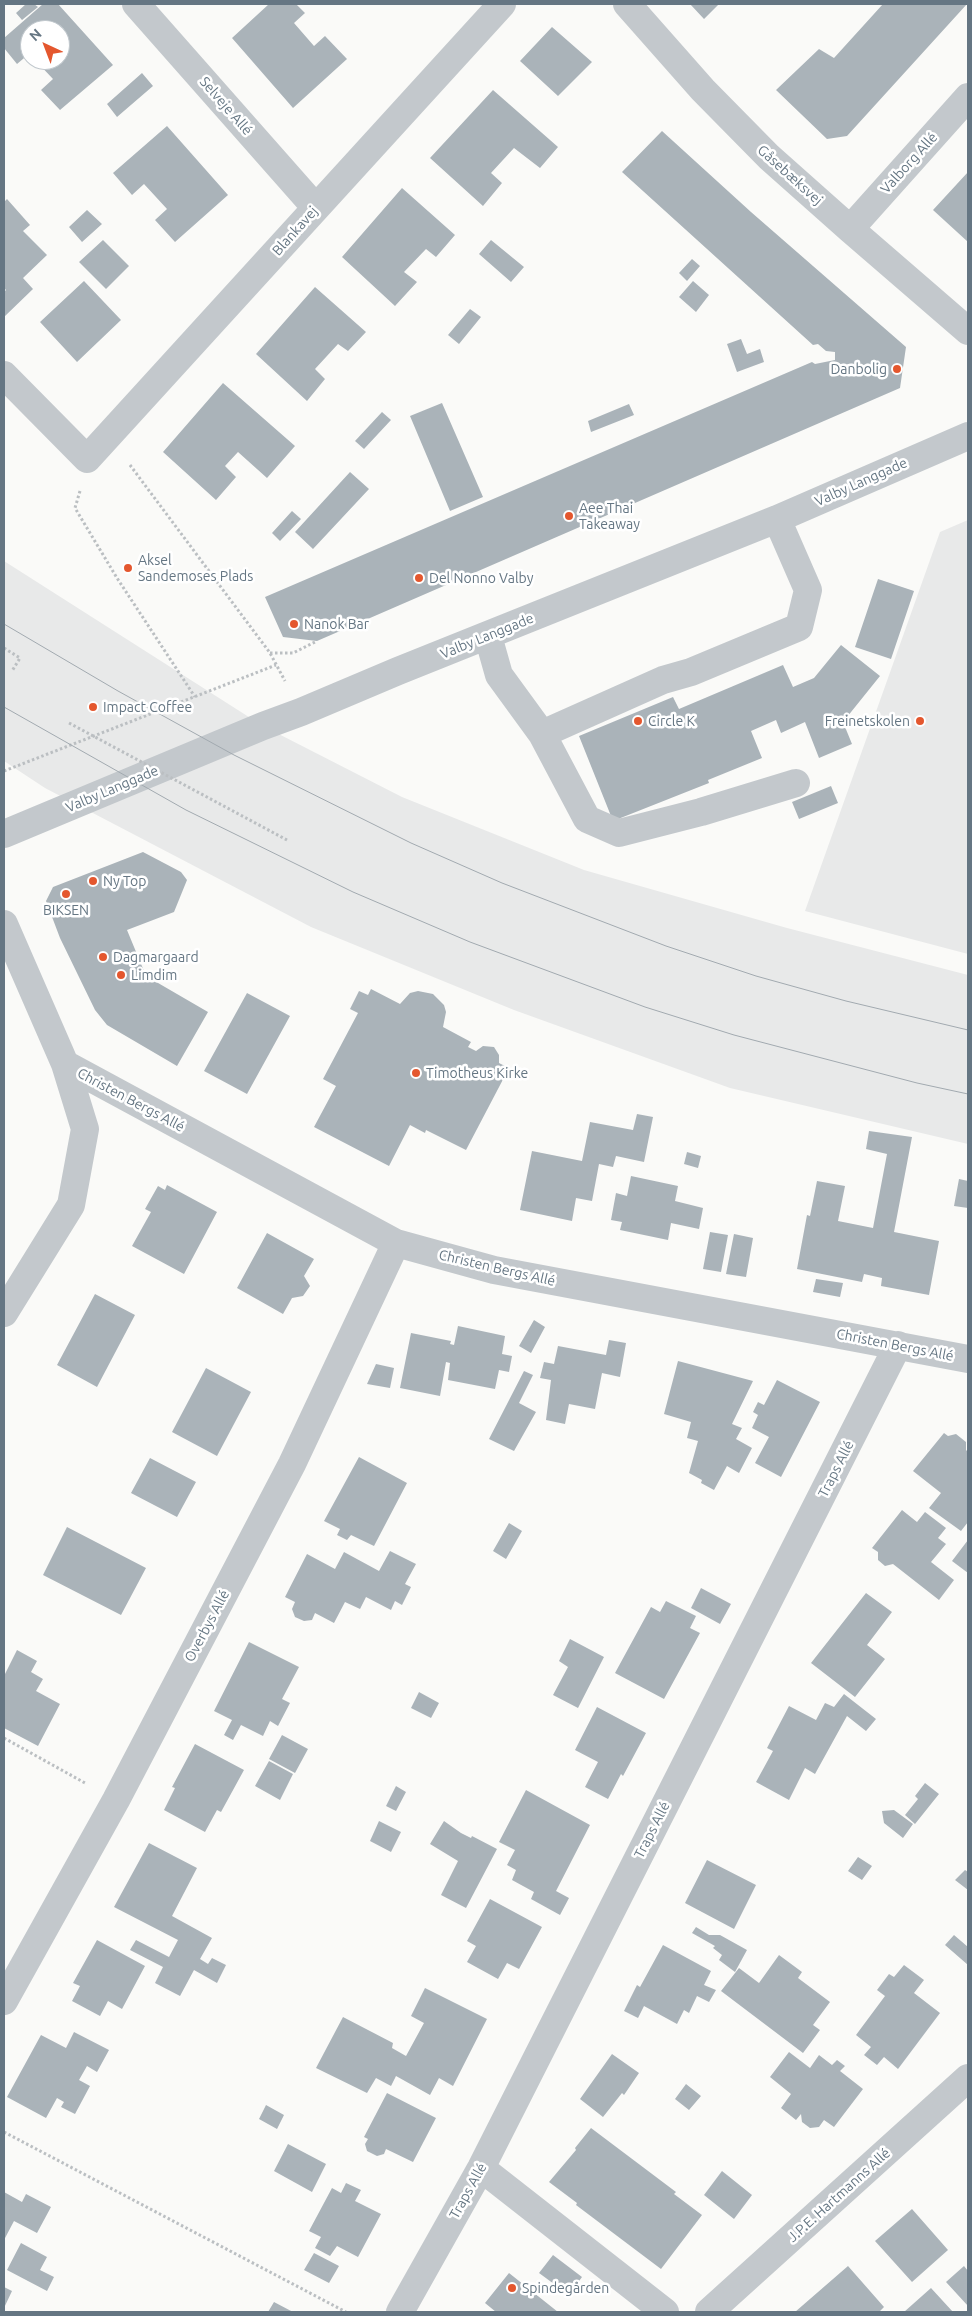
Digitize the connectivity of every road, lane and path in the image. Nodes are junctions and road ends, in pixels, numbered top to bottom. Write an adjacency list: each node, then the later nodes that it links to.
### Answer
1 (136, 4): 5 (street, Selveje Allé)
2 (502, 4): 5 (street, Blankavej)
3 (626, 4): 6 (street, Gåsebæksvej)
4 (968, 97): 6 (street, Valborg Allé)
5 (316, 208): 9 (street, Blankavej)
6 (850, 229): 7 (street, Gåsebæksvej)
7 (968, 331)
8 (4, 376): 11 (street)
9 (109, 436): 11 (street, Blankavej); 16 (path)
10 (968, 436): 12 (street, Valby Langgade)
11 (87, 458): 18 (path)
12 (777, 519): 13 (street, Valby Langgade); 20 (street)
13 (488, 636): 20 (street); 23 (street, Valby Langgade)
14 (317, 641): 16 (path)
15 (4, 648): 17 (path)
16 (270, 654): 18 (path)
17 (12, 671)
18 (195, 698): 21 (path)
19 (68, 723): 24 (path, bridge)
20 (542, 734): 22 (street)
21 (4, 771)
22 (796, 783)
23 (4, 834)
24 (287, 840)
25 (4, 924): 26 (street)
26 (66, 1064): 27 (street, Christen Bergs Allé); 28 (street)
27 (396, 1243): 29 (street, Christen Bergs Allé); 32 (street, Overbys Allé)
28 (4, 1313)
29 (898, 1345): 30 (street, Christen Bergs Allé); 36 (street, Traps Allé)
30 (968, 1359)
31 (4, 1738): 32 (path)
32 (116, 1800): 33 (street, Overbys Allé)
33 (4, 2001)
34 (968, 2078): 40 (street, J.P.E. Hartmanns Allé)
35 (4, 2132): 37 (path)
36 (481, 2168): 38 (street, Traps Allé); 39 (street)
37 (346, 2312)
38 (400, 2312)
39 (665, 2312)
40 (709, 2312)

